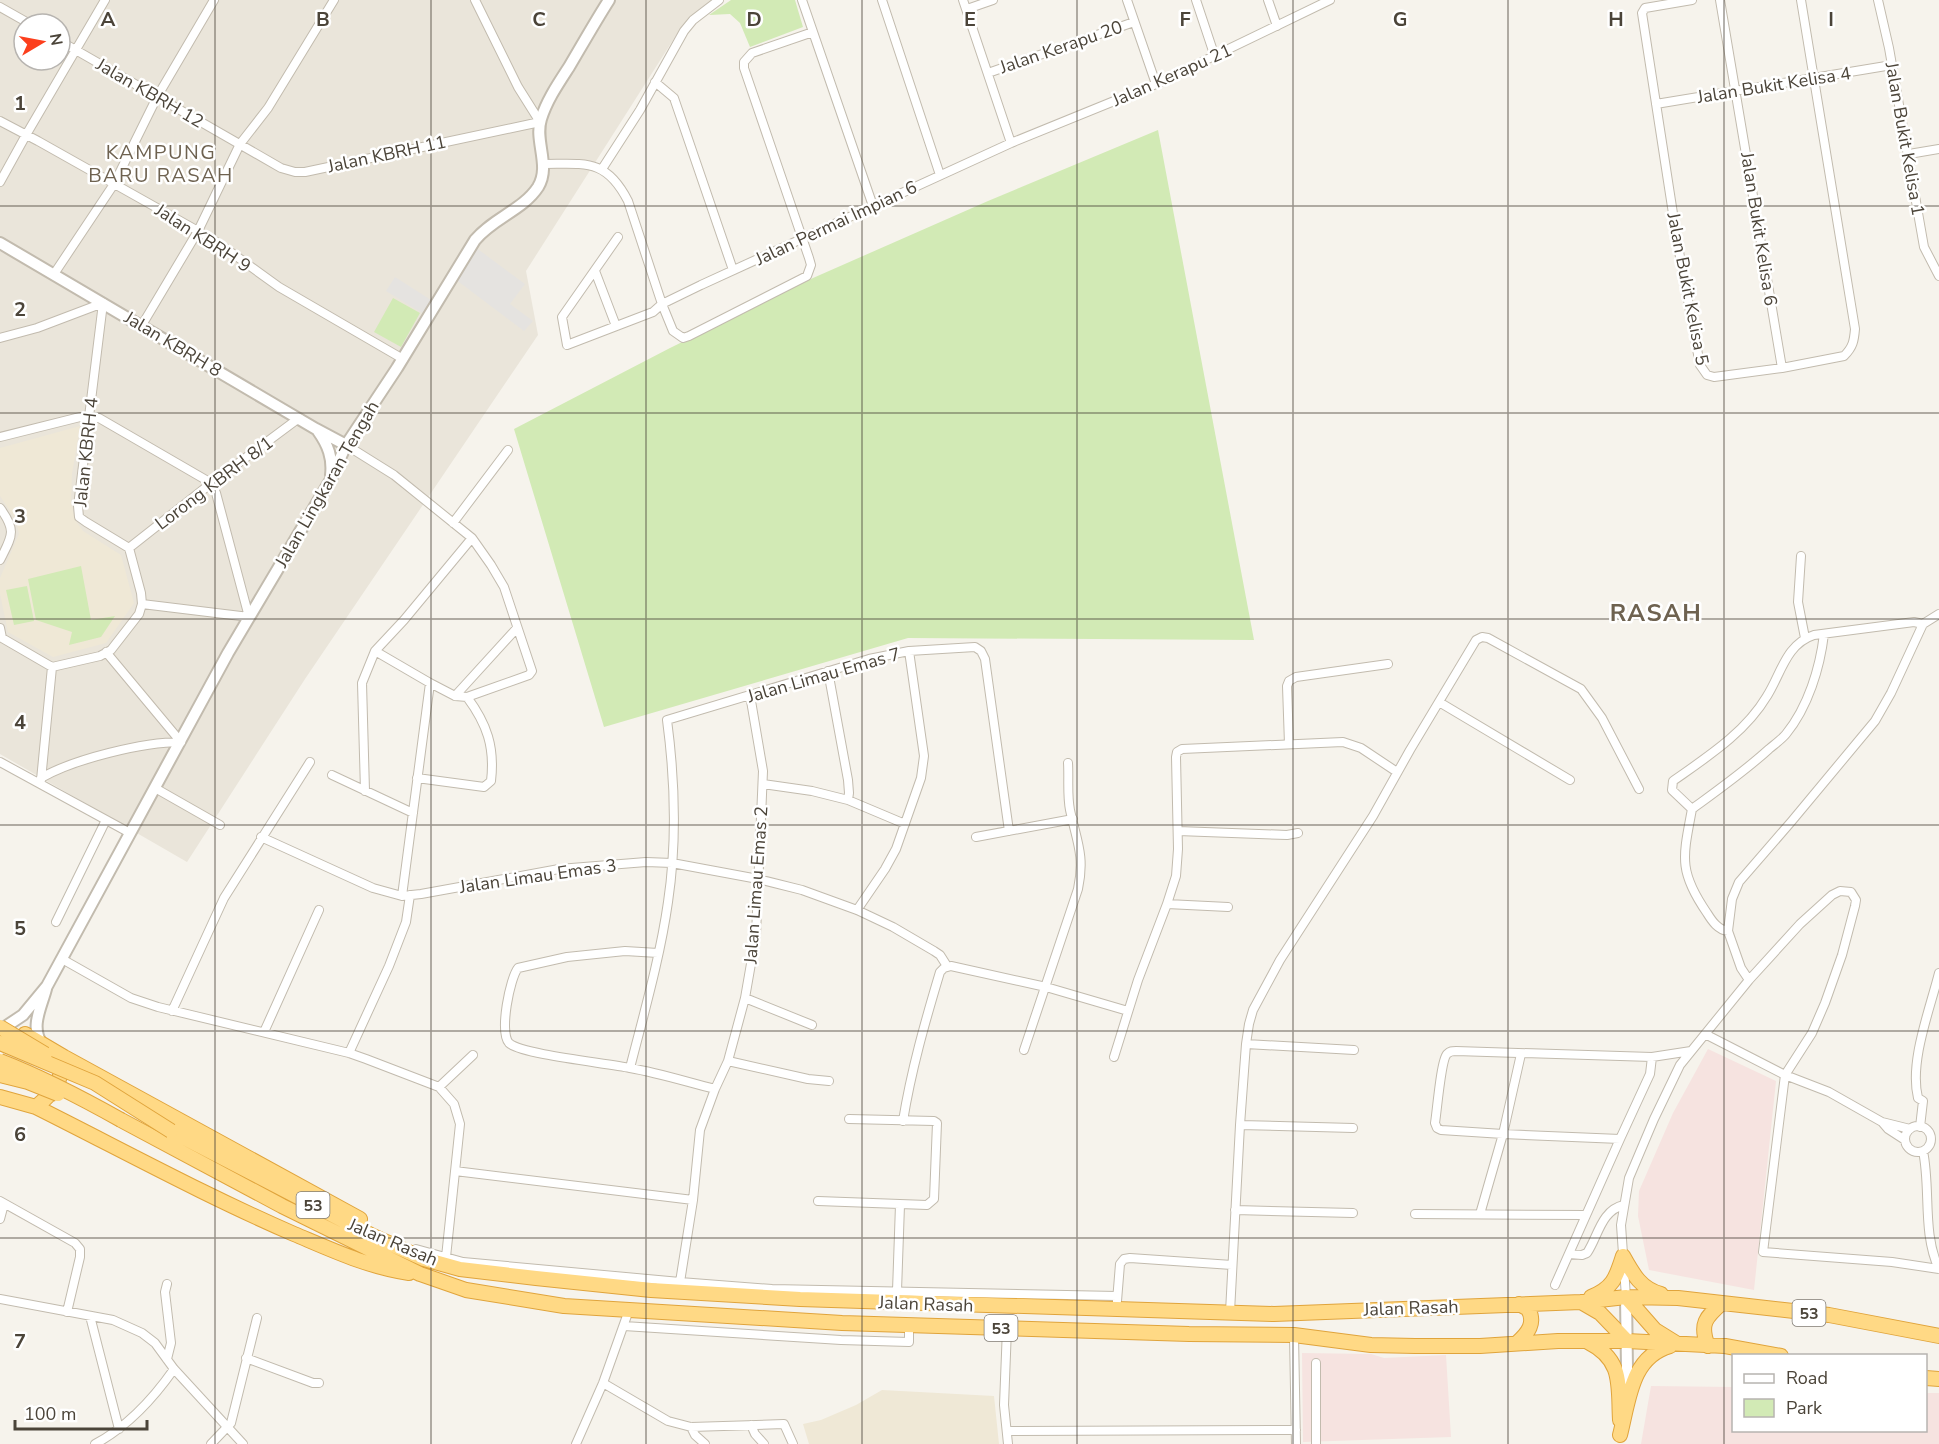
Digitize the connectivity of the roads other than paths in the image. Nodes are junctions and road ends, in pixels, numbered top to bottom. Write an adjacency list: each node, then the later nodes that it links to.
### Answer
1 (105, 0): 24 (street)
2 (214, 0): 32 (street)
3 (334, 0): 38 (street)
4 (475, 0): 35 (street)
5 (609, 0): 35 (street, Jalan Lingkaran Tengah)
6 (719, 0): 29 (street)
7 (802, 0): 22 (street)
8 (882, 0): 43 (street)
9 (963, 0): 19 (street)
10 (993, 0): 19 (street)
11 (1127, 0): 20 (street)
12 (1196, 0): 25 (street)
13 (1269, 0): 21 (street)
14 (1330, 0): 21 (street, Jalan Kerapu 21)
15 (1692, 0): 33 (street, Jalan Bukit Kelisa 5)
16 (1720, 0): 31 (street, Jalan Bukit Kelisa 6)
17 (1801, 0): 28 (street, Jalan Bukit Kelisa 5)
18 (1878, 0): 26 (street, Jalan Bukit Kelisa 1)
19 (967, 9): 27 (street)
20 (1134, 21): 27 (street, Jalan Kerapu 20); 30 (street)
21 (1277, 26): 25 (street, Jalan Kerapu 21)
22 (813, 32): 46 (street); 49 (street)
23 (72, 48): 24 (street, Jalan KBRH 12)
24 (75, 50): 32 (street, Jalan KBRH 12); 36 (street)
25 (1215, 57): 30 (street, Jalan Kerapu 21)
26 (1892, 65): 28 (street, Jalan Bukit Kelisa 4); 40 (street, Jalan Bukit Kelisa 1)
27 (988, 73): 37 (street)
28 (1815, 78): 31 (street, Jalan Bukit Kelisa 4); 61 (street, Jalan Bukit Kelisa 5)
29 (656, 82): 42 (street); 51 (street)
30 (1156, 84): 37 (street, Jalan Kerapu 21)
31 (1736, 90): 33 (street, Jalan Bukit Kelisa 4); 61 (street, Jalan Bukit Kelisa 6)
32 (158, 97): 38 (street, Jalan KBRH 12); 45 (street)
33 (1656, 104): 61 (street, Jalan Bukit Kelisa 5)
34 (0, 121): 36 (street, Jalan KBRH 9)
35 (540, 122): 38 (street, Jalan KBRH 11); 41 (street, Jalan Lingkaran Tengah)
36 (26, 135): 44 (street); 45 (street, Jalan KBRH 9)
37 (1011, 143): 43 (street, Jalan Permai Impian 6)
38 (240, 144): 47 (street)
39 (1939, 149): 40 (street)
40 (1909, 154): 54 (street, Jalan Bukit Kelisa 1)
41 (543, 164): 42 (street); 60 (street, Jalan Lingkaran Tengah)
42 (602, 169): 56 (street)
43 (940, 175): 46 (street, Jalan Permai Impian 6)
44 (0, 182)
45 (114, 184): 47 (street, Jalan KBRH 9); 53 (street)
46 (873, 207): 49 (street, Jalan Permai Impian 6)
47 (198, 231): 57 (street); 60 (street, Jalan KBRH 9)
48 (618, 237): 52 (street)
49 (802, 239): 51 (street, Jalan Permai Impian 6); 56 (street)
50 (0, 243): 53 (street, Jalan KBRH 8)
51 (733, 270): 56 (street, Jalan Permai Impian 6)
52 (595, 271): 58 (street); 58 (street, Jalan Permai Impian 6)
53 (54, 274): 55 (street, Jalan KBRH 8)
54 (1939, 276)
55 (103, 303): 57 (street, Jalan KBRH 8); 59 (street); 62 (street, Jalan KBRH 4)
56 (662, 304): 58 (street, Jalan Permai Impian 6)
57 (142, 325): 63 (street, Jalan KBRH 8)
58 (616, 326)
59 (0, 338)
60 (403, 359): 66 (street, Jalan Lingkaran Tengah)
61 (1782, 368)
62 (89, 418): 65 (street); 69 (street); 73 (street, Jalan KBRH 4)
63 (300, 419): 64 (street, Jalan KBRH 8); 69 (street, Lorong KBRH 8/1)
64 (315, 429): 66 (street, Jalan KBRH 8); 68 (street)
65 (0, 437)
66 (346, 445): 68 (street, Jalan Lingkaran Tengah); 71 (street)
67 (508, 450): 71 (street)
68 (330, 481): 78 (street, Jalan Lingkaran Tengah)
69 (210, 485): 73 (street, Lorong KBRH 8/1); 78 (street)
70 (0, 508): 75 (street)
71 (453, 523): 72 (street)
72 (472, 538): 81 (street); 85 (street)
73 (129, 548): 76 (street)
74 (1800, 556): 83 (street)
75 (0, 560)
76 (142, 604): 78 (street); 87 (street)
77 (1939, 614): 79 (street)
78 (249, 617): 96 (street, Jalan Lingkaran Tengah)
79 (1923, 624): 82 (street); 131 (street)
80 (0, 628): 84 (street)
81 (517, 628): 93 (street); 94 (street)
82 (1824, 634): 83 (street); 111 (street)
83 (1805, 638): 111 (street)
84 (1, 639): 89 (street)
85 (375, 651): 91 (street); 109 (street)
86 (909, 651): 90 (street, Jalan Limau Emas 7); 115 (street); 117 (street, Jalan Limau Emas 7)
87 (106, 652): 89 (street); 96 (street)
88 (1388, 664): 97 (street)
89 (52, 667): 105 (street)
90 (828, 671): 92 (street, Jalan Limau Emas 7); 110 (street)
91 (430, 683): 93 (street); 103 (street)
92 (750, 695): 106 (street, Jalan Limau Emas 2); 123 (street, Jalan Limau Emas 7)
93 (455, 696): 94 (street)
94 (467, 697): 103 (street)
95 (1439, 702): 101 (street); 104 (street); 108 (street)
96 (181, 742): 105 (street); 107 (street, Jalan Lingkaran Tengah)
97 (1289, 744): 101 (street); 118 (street)
98 (0, 762): 105 (street)
99 (310, 762): 121 (street)
100 (1068, 763): 113 (street)
101 (1397, 772): 148 (street)
102 (332, 775): 109 (street)
103 (417, 778): 112 (street)
104 (1570, 780)
105 (40, 781): 114 (street)
106 (763, 784): 110 (street); 124 (street, Jalan Limau Emas 2)
107 (155, 788): 116 (street); 119 (street, Jalan Lingkaran Tengah)
108 (1639, 789)
109 (365, 791): 112 (street)
110 (848, 800): 115 (street)
111 (1692, 809): 131 (street)
112 (412, 813): 125 (street)
113 (1073, 819): 117 (street); 138 (street)
114 (106, 820): 119 (street); 130 (street)
115 (905, 824): 129 (street)
116 (220, 825)
117 (1009, 831): 122 (street)
118 (1178, 831): 120 (street); 126 (street)
119 (130, 833): 133 (street, Jalan Lingkaran Tengah)
120 (1298, 833)
121 (261, 837): 125 (street, Jalan Limau Emas 3); 140 (street)
122 (976, 837)
123 (672, 863): 124 (street, Jalan Limau Emas 3); 125 (street, Jalan Limau Emas 3); 132 (street)
124 (758, 879): 129 (street, Jalan Limau Emas 3); 139 (street, Jalan Limau Emas 2)
125 (406, 896): 152 (street)
126 (1167, 904): 127 (street); 141 (street)
127 (1228, 907)
128 (319, 910): 144 (street)
129 (857, 910): 134 (street, Jalan Limau Emas 3)
130 (56, 922)
131 (1728, 931): 136 (street)
132 (658, 953): 160 (street); 160 (street)
133 (62, 958): 137 (street, Jalan Lingkaran Tengah); 140 (street)
134 (947, 966): 138 (street); 171 (street)
135 (1939, 973): 174 (street)
136 (1749, 980): 145 (street); 162 (street)
137 (47, 986): 143 (street, Jalan Lingkaran Tengah); 147 (street, Jalan Lingkaran Tengah)
138 (1046, 987): 141 (street); 149 (street)
139 (745, 998): 142 (street); 159 (street, Jalan Limau Emas 2)
140 (172, 1011): 144 (street)
141 (1128, 1011): 155 (street)
142 (812, 1025)
143 (2, 1027): 147 (highway); 164 (highway, bridge)
144 (264, 1032): 152 (street)
145 (1705, 1034): 151 (street); 162 (street)
146 (0, 1043): 164 (highway, Jalan Rasah / 53, bridge)
147 (42, 1044): 157 (highway)
148 (1246, 1044): 150 (street); 173 (street)
149 (1024, 1050)
150 (1354, 1050)
151 (1691, 1051): 156 (street); 187 (street)
152 (349, 1053): 165 (street)
153 (1521, 1054): 156 (street); 177 (street); 177 (street)
154 (473, 1055): 165 (street)
155 (1114, 1057)
156 (1652, 1057): 179 (street)
157 (64, 1058): 168 (highway); 194 (highway)
158 (0, 1060): 170 (highway, Jalan Rasah / 53, bridge)
159 (728, 1062): 163 (street); 166 (street, Jalan Limau Emas 2)
160 (630, 1068): 166 (street)
161 (0, 1075): 170 (highway, bridge)
162 (1785, 1076): 172 (street); 181 (street)
163 (829, 1081)
164 (95, 1083): 178 (highway, Jalan Rasah / 53, bridge)
165 (439, 1087): 182 (street)
166 (715, 1089): 183 (street, Jalan Limau Emas 2)
167 (0, 1097): 168 (highway)
168 (36, 1107): 200 (highway)
169 (849, 1119): 171 (street)
170 (121, 1120): 178 (highway, Jalan Rasah / 53)
171 (903, 1121): 186 (street)
172 (1882, 1122): 176 (street); 180 (street)
173 (1240, 1125): 175 (street); 188 (street)
174 (1920, 1127): 176 (street); 181 (street)
175 (1353, 1128)
176 (1910, 1129): 180 (street)
177 (1503, 1134): 179 (street); 191 (street)
178 (169, 1138): 199 (highway, Jalan Rasah / 53); 200 (highway, Jalan Rasah / 53)
179 (1620, 1139): 192 (street)
180 (1905, 1140): 181 (street)
181 (1923, 1151)
182 (455, 1171): 183 (street); 197 (street)
183 (693, 1200): 201 (street, Jalan Limau Emas 2)
184 (818, 1201): 186 (street)
185 (2, 1202): 193 (street); 213 (street)
186 (900, 1205): 204 (street)
187 (1624, 1205): 195 (street); 196 (street)
188 (1235, 1210): 189 (street); 198 (street)
189 (1353, 1213)
190 (1415, 1214): 191 (street)
191 (1480, 1214): 192 (street)
192 (1586, 1215): 195 (street)
193 (0, 1219)
194 (416, 1249): 197 (street); 199 (highway)
195 (1569, 1254): 203 (street)
196 (1623, 1256): 205 (street); 207 (highway); 208 (highway)
197 (446, 1257): 201 (street)
198 (1232, 1265): 209 (street); 214 (street)
199 (460, 1269): 209 (highway, Jalan Rasah / 53)
200 (420, 1274): 212 (highway, Jalan Rasah / 53)
201 (680, 1282): 204 (street)
202 (167, 1284): 231 (street)
203 (1555, 1285)
204 (897, 1291): 209 (street)
205 (1626, 1297): 207 (highway, Jalan Rasah / 53); 208 (highway, Jalan Rasah / 53); 225 (street); 227 (highway)
206 (0, 1299): 213 (street)
207 (1678, 1299): 210 (highway, Jalan Rasah / 53)
208 (1581, 1302): 211 (highway, Jalan Rasah / 53); 225 (highway)
209 (1117, 1303): 214 (highway, Jalan Rasah / 53)
210 (1722, 1303): 222 (highway, Jalan Rasah / 53); 228 (highway)
211 (1519, 1304): 214 (highway, Jalan Rasah / 53); 226 (highway)
212 (629, 1310): 217 (highway, Jalan Rasah / 53); 219 (street)
213 (67, 1312): 215 (street)
214 (1230, 1312)
215 (90, 1316): 231 (street); 238 (street)
216 (257, 1318): 230 (street)
217 (842, 1323): 218 (highway, Jalan Rasah / 53); 223 (street)
218 (909, 1325): 220 (highway, Jalan Rasah / 53); 223 (street)
219 (624, 1326): 223 (street); 235 (street)
220 (1007, 1328): 221 (highway, Jalan Rasah / 53); 241 (street)
221 (1294, 1335): 226 (highway, Jalan Rasah / 53); 240 (street)
222 (1939, 1336)
223 (841, 1340)
224 (1584, 1341): 225 (highway, Jalan Rasah / 53); 226 (highway, Jalan Rasah / 53); 242 (highway)
225 (1626, 1341): 227 (highway, Jalan Rasah / 53); 242 (street)
226 (1516, 1342)
227 (1678, 1344): 228 (highway, Jalan Rasah / 53); 242 (highway)
228 (1708, 1346): 229 (highway, Jalan Rasah / 53)
229 (1770, 1354)
230 (246, 1358): 234 (street); 239 (street)
231 (167, 1359): 233 (street)
232 (1316, 1363): 252 (street)
233 (174, 1369): 238 (street); 239 (street)
234 (319, 1383)
235 (603, 1383): 237 (street); 246 (street)
236 (751, 1425): 237 (street); 248 (street); 249 (street)
237 (691, 1427): 247 (street)
238 (119, 1428): 243 (street)
239 (227, 1428): 244 (street); 245 (street)
240 (1296, 1430): 241 (street); 251 (street)
241 (1007, 1431): 250 (street)
242 (1619, 1439)
243 (95, 1444)
244 (211, 1444)
245 (243, 1444)
246 (576, 1444)
247 (705, 1444)
248 (764, 1444)
249 (793, 1444)
250 (1008, 1444)
251 (1296, 1444)
252 (1316, 1444)

